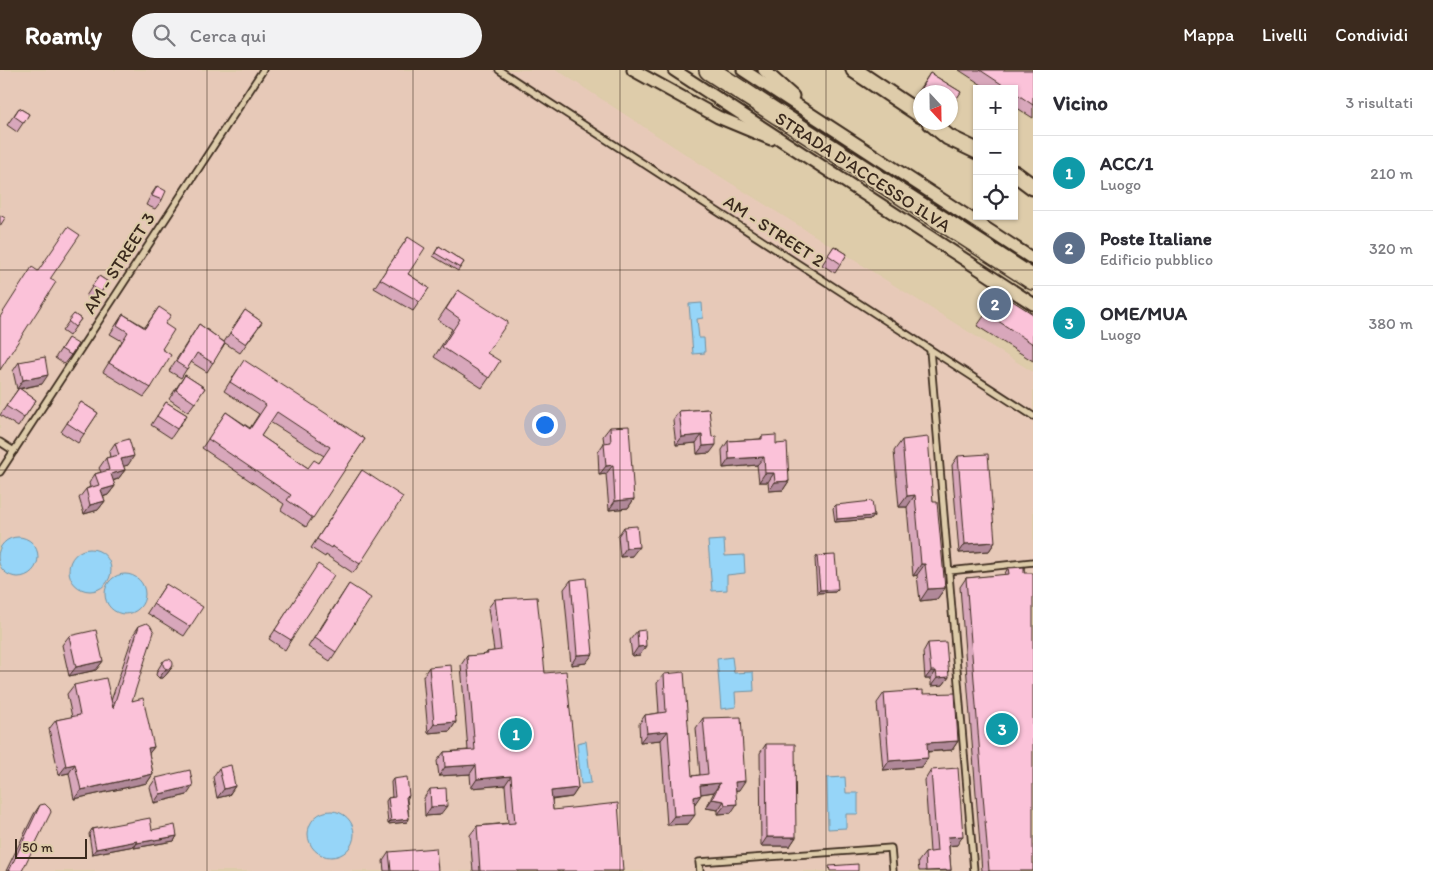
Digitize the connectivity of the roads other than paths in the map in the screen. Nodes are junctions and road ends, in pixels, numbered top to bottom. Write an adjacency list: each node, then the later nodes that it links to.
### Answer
1 (263, 70): 22 (lane, AM - STREET 3)
2 (499, 70): 19 (lane, AM - STREET 2)
3 (633, 70): 12 (street)
4 (674, 70): 12 (street, STRADA D'ACCESSO ILVA)
5 (710, 70): 17 (main road)
6 (743, 70): 10 (street, STRADA D'ACCESSO ILVA)
7 (764, 70): 10 (street)
8 (854, 70): 9 (street)
9 (913, 110)
10 (820, 120): 16 (street, STRADA D'ACCESSO ILVA)
11 (940, 130): 13 (street)
12 (796, 149): 18 (street, STRADA D'ACCESSO ILVA)
13 (973, 149)
14 (1017, 175): 15 (street)
15 (1033, 187)
16 (1033, 259)
17 (1033, 280)
18 (1033, 304)
19 (930, 350): 20 (lane, AM - STREET 2); 25 (lane)
20 (1033, 416)
21 (0, 442): 22 (lane)
22 (14, 451): 23 (lane, AM - STREET 3)
23 (0, 472)
24 (1033, 562): 25 (lane)
25 (949, 571): 28 (lane)
26 (700, 871): 27 (lane)
27 (893, 871)
28 (974, 871)

